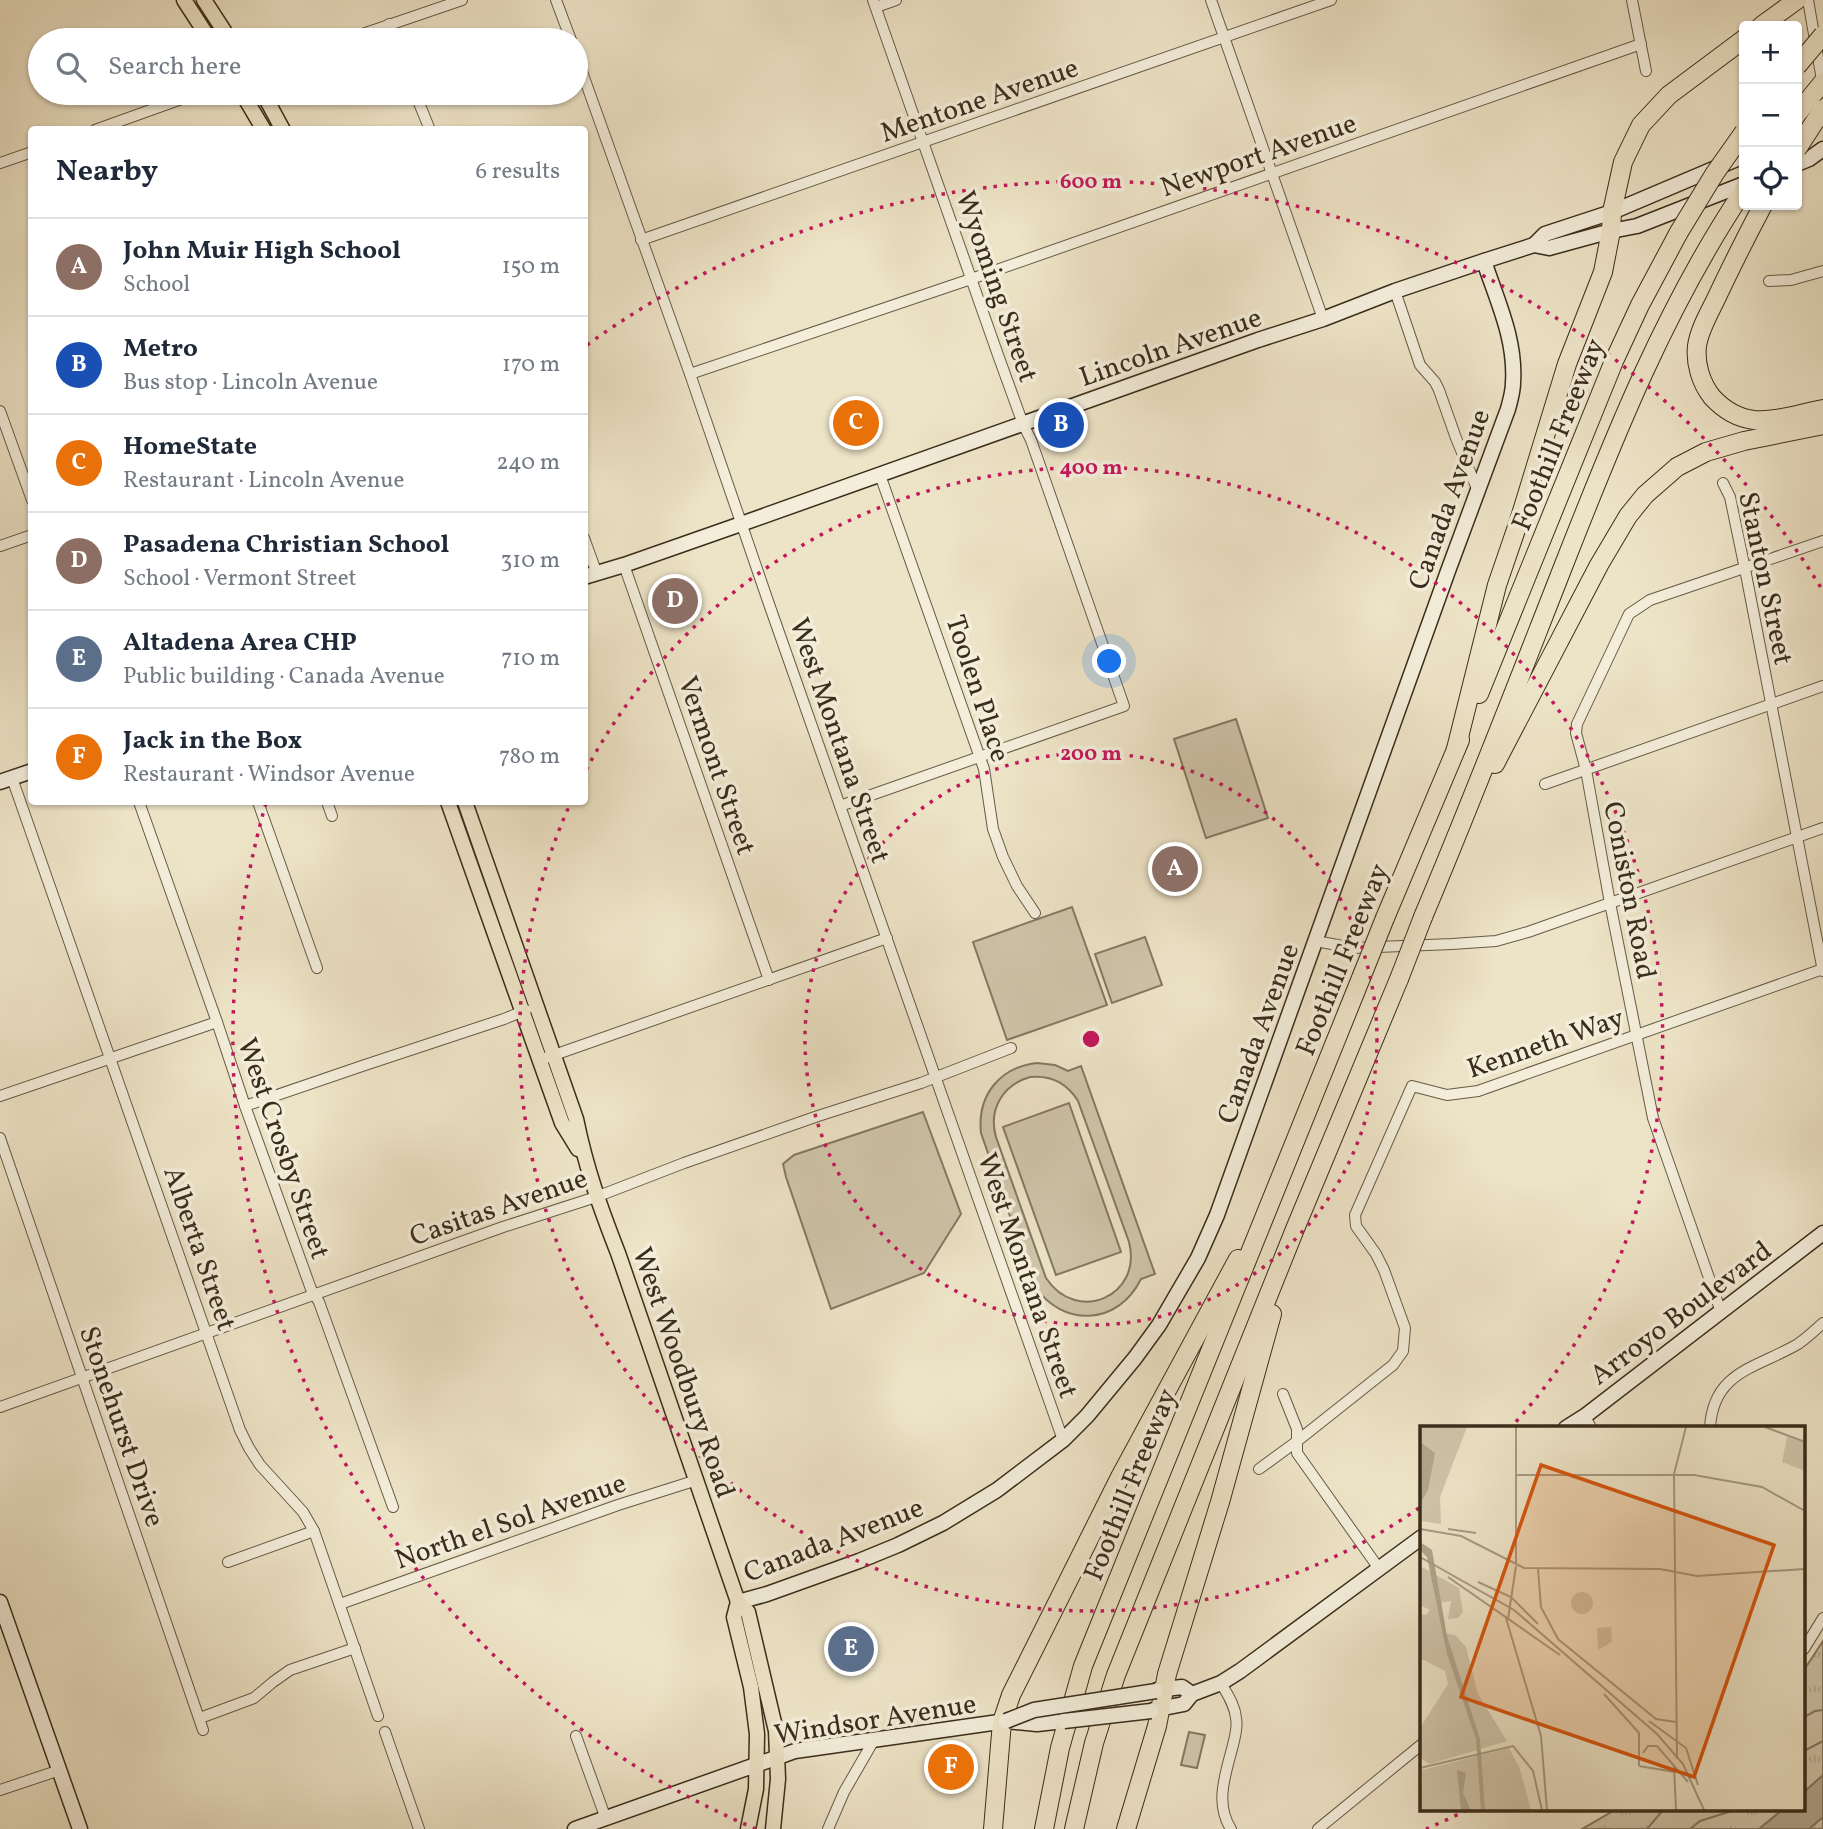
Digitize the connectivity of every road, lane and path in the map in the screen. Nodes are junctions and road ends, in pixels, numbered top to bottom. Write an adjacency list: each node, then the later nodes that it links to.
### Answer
1 (184, 0): 14 (main road)
2 (204, 0): 15 (main road)
3 (462, 0): 13 (street)
4 (556, 0): 18 (street)
5 (896, 0): 11 (street)
6 (1211, 0): 20 (street)
7 (1331, 0): 20 (street, Mentone Avenue)
8 (1632, 0): 22 (street)
9 (1797, 0): 12 (highway)
10 (1808, 0): 25 (street)
11 (874, 4): 40 (street, Wyoming Street)
12 (1769, 21)
13 (389, 24): 16 (street); 17 (street)
14 (202, 28)
15 (222, 28)
16 (378, 28)
17 (390, 28)
18 (566, 28)
19 (1823, 35): 23 (highway, bridge)
20 (1224, 38): 40 (street, Mentone Avenue); 47 (street)
21 (1739, 43): 51 (highway)
22 (1641, 44): 24 (street); 47 (street, Newport Avenue)
23 (1802, 60)
24 (1646, 71)
25 (1823, 84): 31 (highway, bridge)
26 (588, 89): 53 (street, West Montana Street)
27 (164, 105): 33 (street)
28 (249, 105): 34 (main road)
29 (269, 105): 35 (main road)
30 (420, 105): 36 (street)
31 (1802, 108)
32 (1823, 109): 41 (highway, bridge)
33 (105, 126)
34 (262, 126)
35 (281, 126)
36 (428, 126)
37 (1802, 133): 39 (street)
38 (1739, 139): 79 (highway, Foothill Freeway, bridge)
39 (1823, 139)
40 (923, 143): 53 (street, Mentone Avenue); 57 (street, Wyoming Street)
41 (1798, 147)
42 (1823, 149): 45 (street)
43 (28, 153): 46 (street)
44 (1739, 158): 51 (street, Lincoln Avenue)
45 (1802, 162)
46 (0, 163)
47 (1272, 173): 57 (street, Newport Avenue); 60 (street)
48 (1739, 189): 52 (street, Lincoln Avenue)
49 (1739, 195): 92 (highway, Foothill Freeway)
50 (1760, 210): 62 (highway)
51 (1612, 212): 52 (highway); 54 (street, Lincoln Avenue)
52 (1611, 231): 54 (street, Lincoln Avenue); 79 (highway)
53 (641, 240): 61 (street, West Montana Street)
54 (1534, 245): 55 (street, Lincoln Avenue)
55 (1484, 261): 59 (street, Lincoln Avenue); 69 (street, Canada Avenue)
56 (1823, 271): 58 (street)
57 (971, 279): 61 (street, Newport Avenue); 64 (street, Wyoming Street)
58 (1769, 281)
59 (1395, 291): 60 (street, Lincoln Avenue); 69 (street)
60 (1324, 319): 64 (street, Lincoln Avenue)
61 (690, 374): 70 (street, West Montana Street)
62 (1823, 409)
63 (0, 411): 68 (street)
64 (1023, 424): 66 (street, Lincoln Avenue); 80 (street, Wyoming Street)
65 (1823, 425): 92 (highway)
66 (880, 475): 70 (street, Lincoln Avenue); 80 (street, Toolen Place)
67 (1723, 484): 75 (street, Stanton Street)
68 (28, 489)
69 (1478, 491): 98 (street, Canada Avenue)
70 (741, 524): 74 (street, Lincoln Avenue); 90 (street, West Montana Street)
71 (28, 536): 73 (street)
72 (1823, 541): 75 (street)
73 (0, 546)
74 (624, 565): 76 (street, Lincoln Avenue); 101 (street, Vermont Street)
75 (1745, 569): 78 (street, Stanton Street); 81 (street, Coniston Road)
76 (591, 575)
77 (1823, 686): 78 (street)
78 (1771, 705): 81 (street); 94 (street, Stanton Street)
79 (1456, 749): 112 (highway, Foothill Freeway, bridge)
80 (979, 757): 90 (street); 96 (street, Toolen Place)
81 (1586, 770): 84 (street); 95 (street, Coniston Road)
82 (28, 772): 83 (street)
83 (6, 780): 107 (street, Alberta Street)
84 (1545, 784)
85 (140, 805): 103 (street, West Crosby Street)
86 (259, 805): 99 (street)
87 (328, 805): 91 (street)
88 (449, 805): 102 (main road, West Woodbury Road)
89 (466, 805): 102 (main road, West Woodbury Road)
90 (840, 806): 97 (street, West Montana Street)
91 (332, 816)
92 (1460, 828): 114 (highway, Foothill Freeway, bridge)
93 (1823, 828): 94 (street)
94 (1797, 838): 95 (street); 100 (street, Stanton Street)
95 (1610, 903): 98 (street); 104 (street, Coniston Road)
96 (1035, 913)
97 (887, 938): 101 (street); 108 (street, West Montana Street)
98 (1316, 941): 125 (street, Canada Avenue)
99 (317, 968)
100 (1823, 970): 104 (street, Kenneth Way)
101 (769, 980): 106 (street)
102 (530, 1008): 106 (main road, West Woodbury Road); 110 (street)
103 (217, 1022): 107 (street); 110 (street, West Crosby Street)
104 (1636, 1035): 117 (street, Coniston Road); 126 (street, Kenneth Way)
105 (1011, 1048): 108 (street, Casitas Avenue)
106 (547, 1057): 113 (main road, West Woodbury Road)
107 (109, 1058): 109 (street); 119 (street, Alberta Street)
108 (936, 1077): 113 (street, Casitas Avenue); 125 (street, West Montana Street)
109 (0, 1096)
110 (245, 1107): 116 (street, West Crosby Street)
111 (0, 1138): 120 (street, Stonehurst Drive)
112 (1274, 1195): 146 (highway); 164 (highway, Foothill Freeway)
113 (596, 1197): 116 (street, Casitas Avenue); 128 (main road, West Woodbury Road)
114 (1296, 1229): 141 (highway); 165 (highway, Foothill Freeway)
115 (1823, 1233): 117 (street, Arroyo Boulevard)
116 (315, 1295): 119 (street, Casitas Avenue); 129 (street, West Crosby Street)
117 (1721, 1312): 123 (street, Arroyo Boulevard)
118 (1823, 1323): 124 (street)
119 (207, 1333): 120 (street, Casitas Avenue); 130 (street, Alberta Street)
120 (83, 1378): 122 (street, Casitas Avenue); 145 (street, Stonehurst Drive)
121 (1283, 1394): 126 (street)
122 (0, 1408)
123 (1588, 1422)
124 (1710, 1426)
125 (1063, 1440): 135 (street, Canada Avenue)
126 (1296, 1441): 127 (street, Kenneth Way); 133 (street)
127 (1259, 1469)
128 (697, 1480): 135 (main road, West Woodbury Road); 136 (street, North el Sol Avenue)
129 (393, 1507)
130 (314, 1531): 132 (street); 136 (street, Alberta Street)
131 (1420, 1539): 133 (street)
132 (228, 1562)
133 (1380, 1570): 140 (street)
134 (0, 1602): 154 (street)
135 (738, 1602): 152 (main road, West Woodbury Road); 153 (main road, West Woodbury Road)
136 (340, 1604): 139 (street, Alberta Street)
137 (1823, 1618): 138 (street)
138 (1806, 1646)
139 (355, 1648): 144 (street, Alberta Street); 145 (street)
140 (1221, 1683): 142 (street); 167 (street)
141 (1160, 1690): 142 (street); 143 (highway); 146 (street, bridge)
142 (1192, 1694): 143 (street)
143 (1155, 1710): 146 (street, bridge); 166 (highway)
144 (378, 1716)
145 (200, 1718): 147 (street, Stonehurst Drive)
146 (1004, 1721): 150 (street, Windsor Avenue); 163 (highway)
147 (203, 1730)
148 (385, 1732): 158 (street)
149 (576, 1736): 156 (street)
150 (874, 1740): 152 (street, Windsor Avenue); 162 (street)
151 (1420, 1746): 168 (street)
152 (777, 1756): 153 (street, Windsor Avenue); 161 (main road, West Woodbury Road)
153 (756, 1764): 156 (street, Windsor Avenue); 160 (main road, West Woodbury Road)
154 (60, 1770): 155 (street); 157 (street)
155 (0, 1790)
156 (606, 1819): 159 (street, Windsor Avenue)
157 (80, 1829)
158 (419, 1829)
159 (576, 1829)
160 (748, 1829)
161 (773, 1829)
162 (828, 1829)
163 (993, 1829)
164 (1044, 1829)
165 (1074, 1829)
166 (1126, 1829)
167 (1231, 1829)
168 (1318, 1829)

